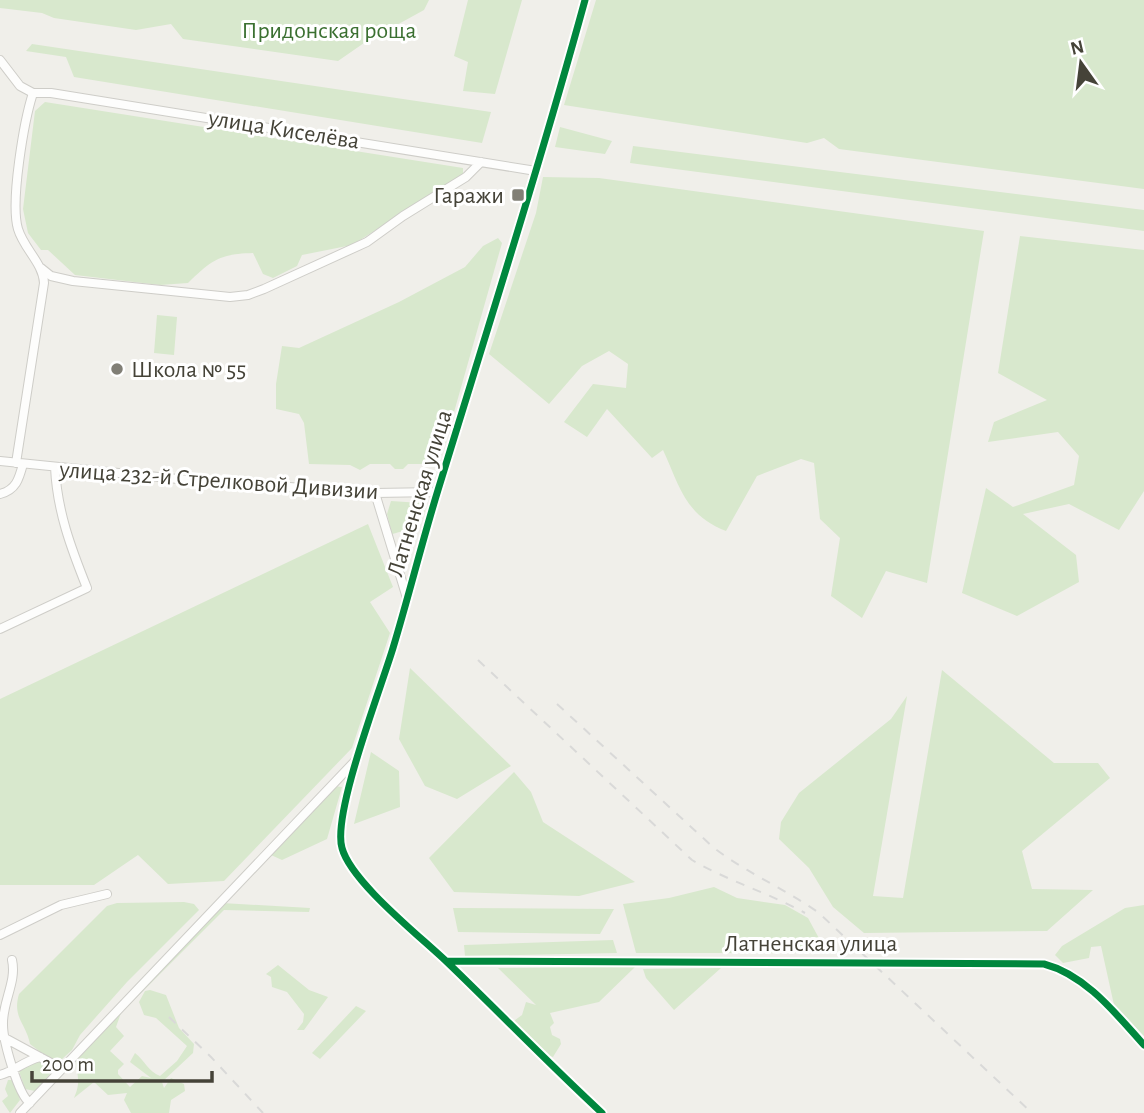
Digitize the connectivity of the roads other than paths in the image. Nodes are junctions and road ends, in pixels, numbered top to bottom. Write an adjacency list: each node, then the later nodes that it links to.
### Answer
1 (585, 0): 7 (street, Латненская улица)
2 (0, 60): 4 (street)
3 (0, 73): 4 (street)
4 (10, 75): 5 (street)
5 (33, 93): 6 (street, улица Киселёва); 8 (street)
6 (481, 162): 7 (street, улица Киселёва); 8 (street)
7 (536, 171): 12 (street, Латненская улица)
8 (41, 268): 10 (street)
9 (0, 461): 10 (street, улица 232-й Стрелковой Дивизии)
10 (20, 464): 11 (street, улица 232-й Стрелковой Дивизии); 13 (street)
11 (55, 467): 14 (street, улица 232-й Стрелковой Дивизии); 16 (street)
12 (438, 492): 14 (street, улица 232-й Стрелковой Дивизии); 15 (street, Латненская улица)
13 (0, 494)
14 (375, 494): 15 (street)
15 (407, 598): 17 (street, Латненская улица)
16 (0, 629)
17 (358, 758): 21 (street, Латненская улица); 26 (street)
18 (107, 894): 19 (street)
19 (0, 935)
20 (12, 960): 22 (street)
21 (447, 961): 23 (street, Латненская улица); 30 (street, Латненская улица)
22 (3, 1037): 24 (street); 25 (street)
23 (1144, 1045)
24 (40, 1057): 25 (street); 26 (street)
25 (13, 1067): 27 (street); 28 (street)
26 (62, 1069): 28 (street)
27 (0, 1075)
28 (30, 1103): 29 (street)
29 (20, 1113)
30 (602, 1113)

